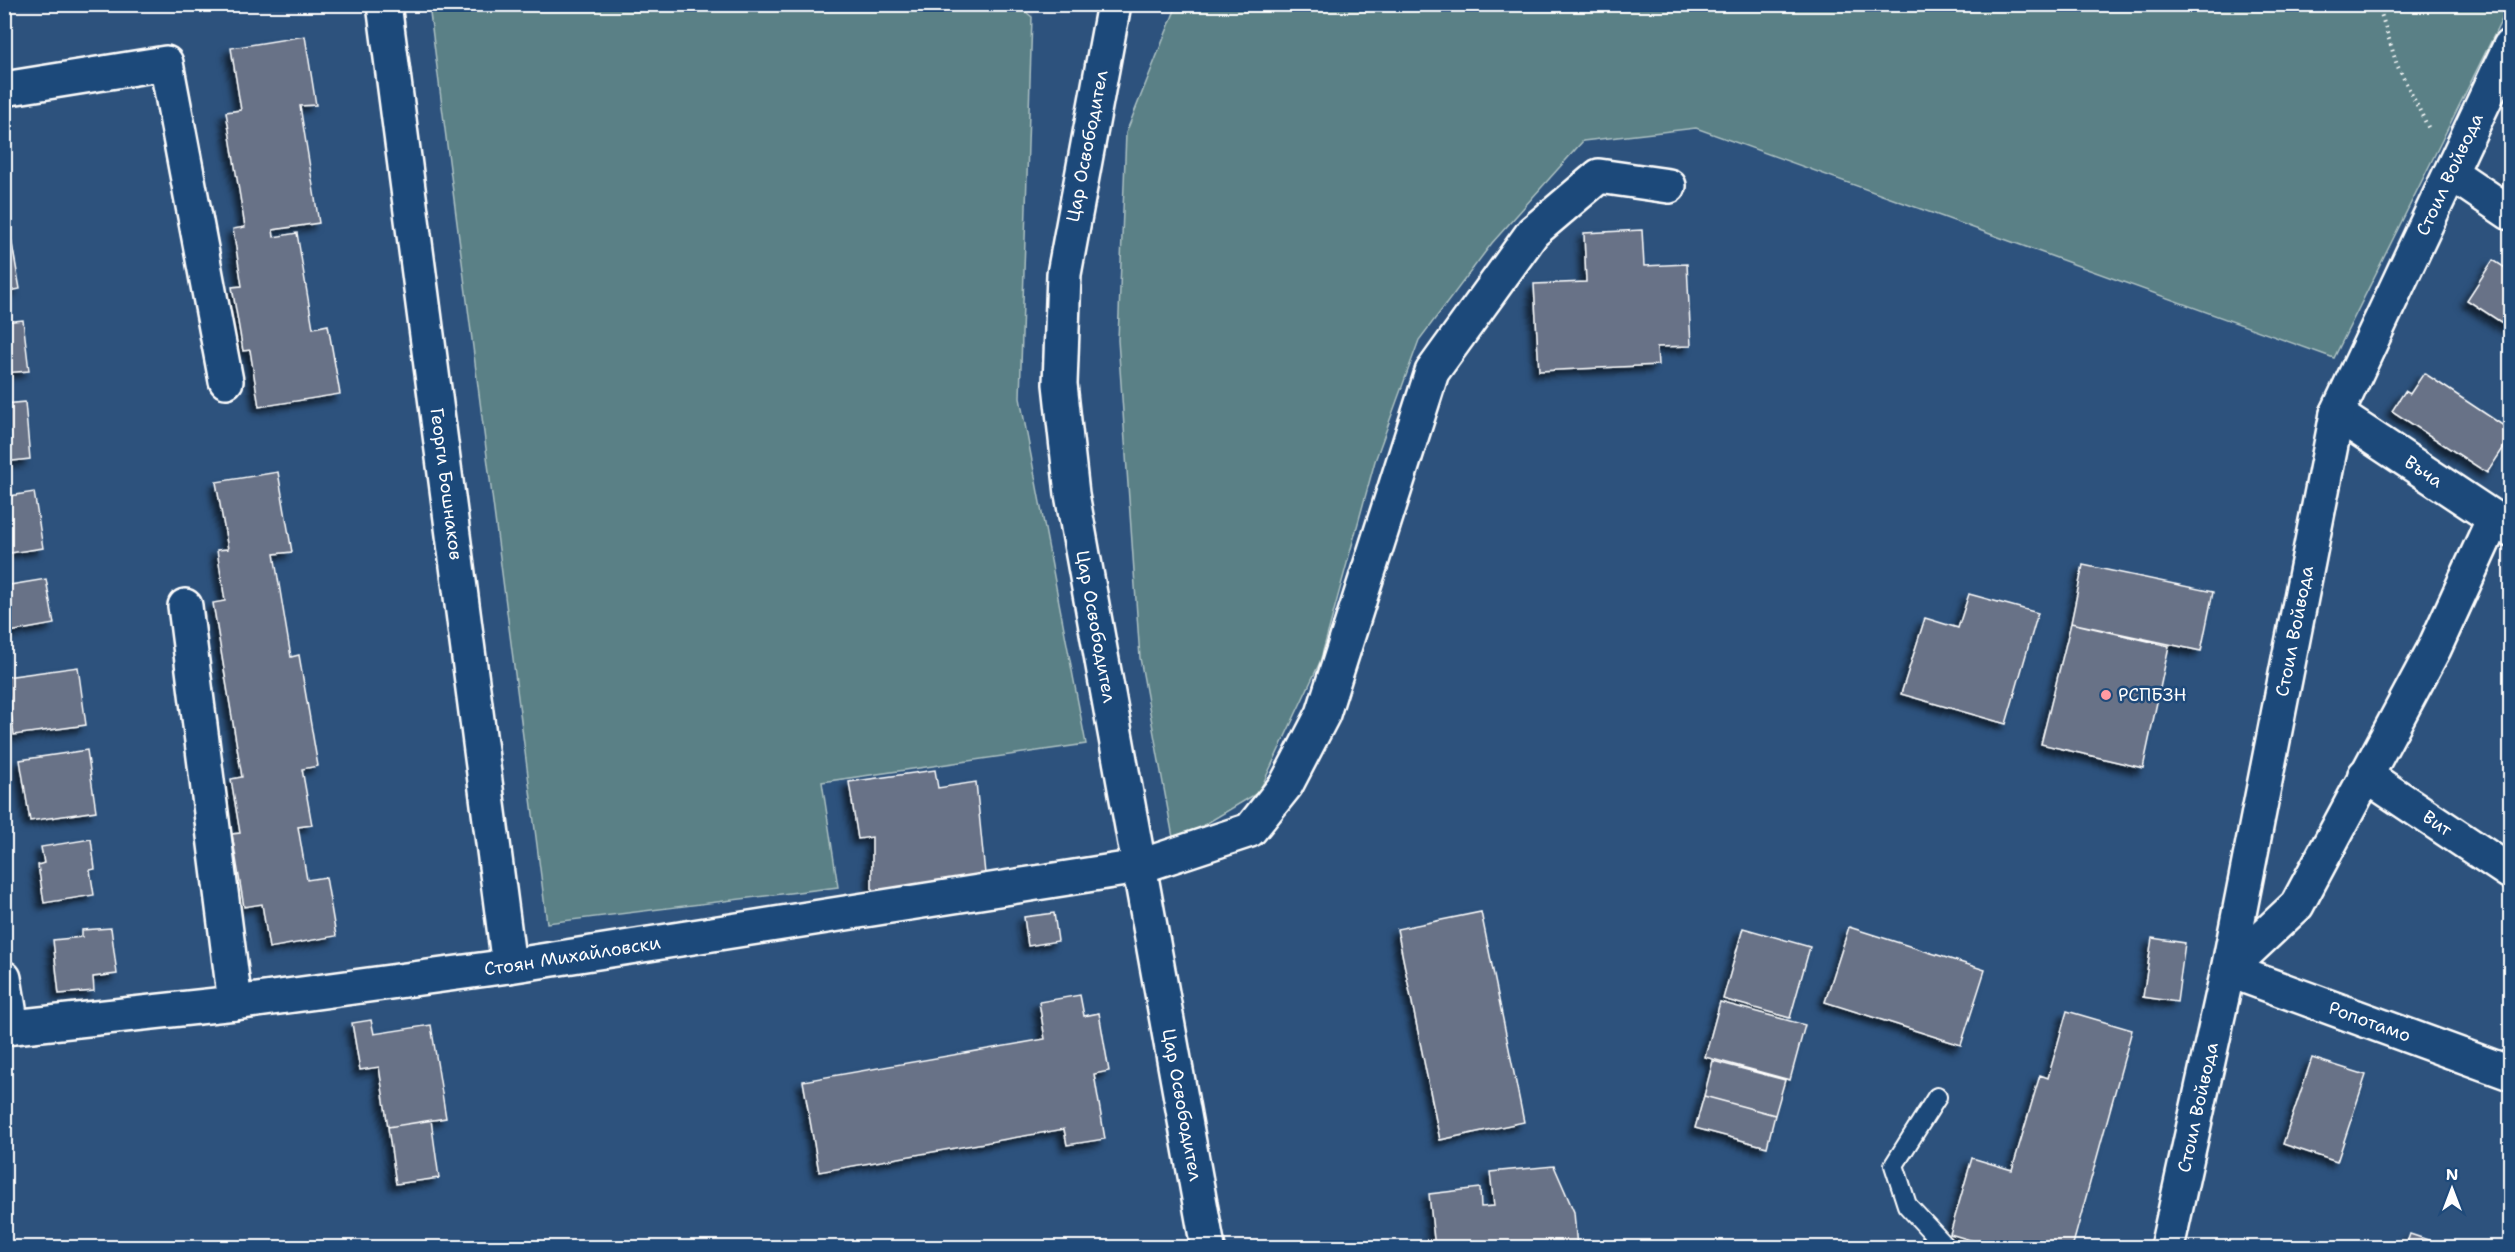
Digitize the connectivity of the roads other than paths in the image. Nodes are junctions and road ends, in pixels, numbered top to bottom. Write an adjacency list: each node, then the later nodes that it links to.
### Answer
1 (384, 4): 15 (street, Георги Бошнаков)
2 (1114, 4): 13 (street, Цар Освободител)
3 (2511, 46): 5 (street, Стоил Войвода)
4 (4, 89): 8 (street)
5 (2451, 173): 7 (street); 9 (street, Стоил Войвода)
6 (1669, 186): 13 (street, Стоян Михайловски)
7 (2511, 213)
8 (226, 381)
9 (2337, 414): 10 (street, Въча); 16 (street, Стоил Войвода)
10 (2502, 524): 12 (street)
11 (185, 606): 18 (street)
12 (2365, 775): 14 (street, Вит); 16 (street)
13 (1138, 867): 15 (street, Стоян Михайловски); 22 (street, Цар Освободител)
14 (2511, 872)
15 (509, 966): 18 (street, Стоян Михайловски)
16 (2228, 970): 20 (street, Ропотамо); 24 (street, Стоил Войвода)
17 (4, 978): 19 (street)
18 (235, 1003): 19 (street, Стоян Михайловски)
19 (8, 1028)
20 (2511, 1073)
21 (1937, 1097): 23 (lane)
22 (1208, 1248)
23 (1947, 1248)
24 (2168, 1248)

